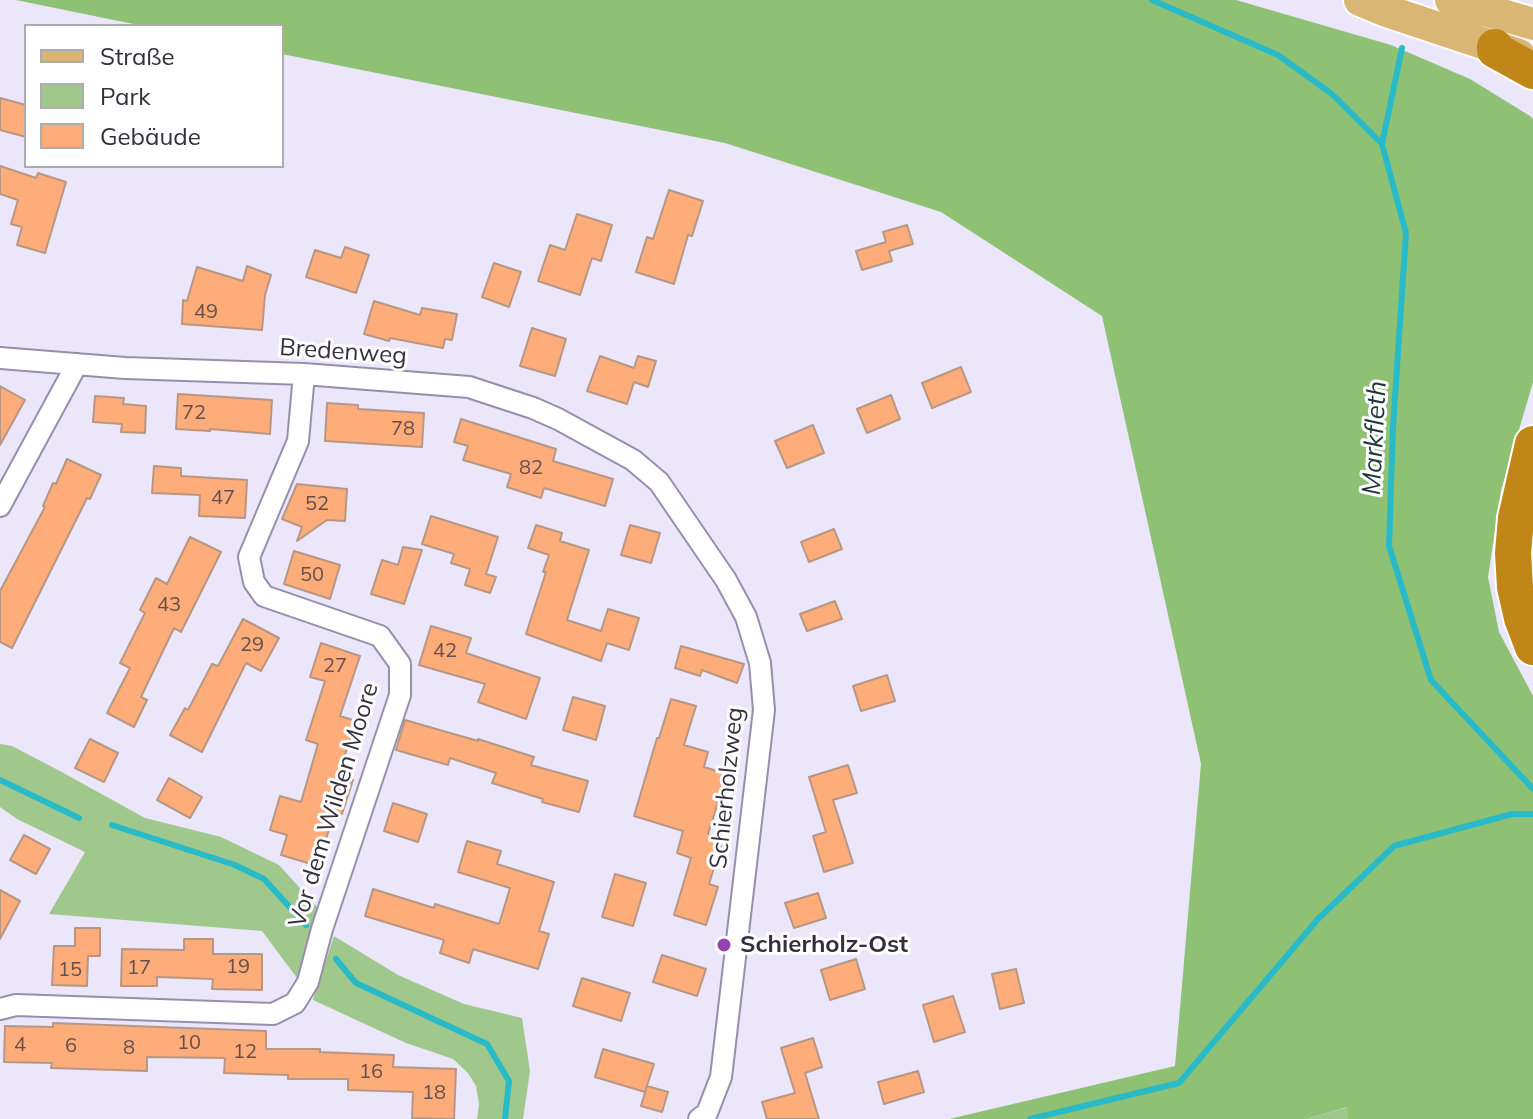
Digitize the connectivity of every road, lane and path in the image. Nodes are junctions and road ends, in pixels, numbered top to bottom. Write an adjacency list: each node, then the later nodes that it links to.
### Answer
1 (1360, 0): 6 (main road)
2 (1404, 0): 5 (main road)
3 (1451, 0): 4 (main road)
4 (1533, 24)
5 (1533, 39)
6 (1495, 47): 7 (main road); 8 (highway)
7 (1533, 60)
8 (1533, 71)
9 (0, 358): 10 (street, Bredenweg)
10 (77, 364): 11 (street, Bredenweg); 14 (street)
11 (304, 374): 13 (street, Bredenweg); 16 (street, Vor dem Wilden Moore)
12 (1533, 444): 15 (highway)
13 (659, 482): 17 (street, Schierholzweg)
14 (0, 506)
15 (1533, 647)
16 (0, 1009)
17 (699, 1119)

